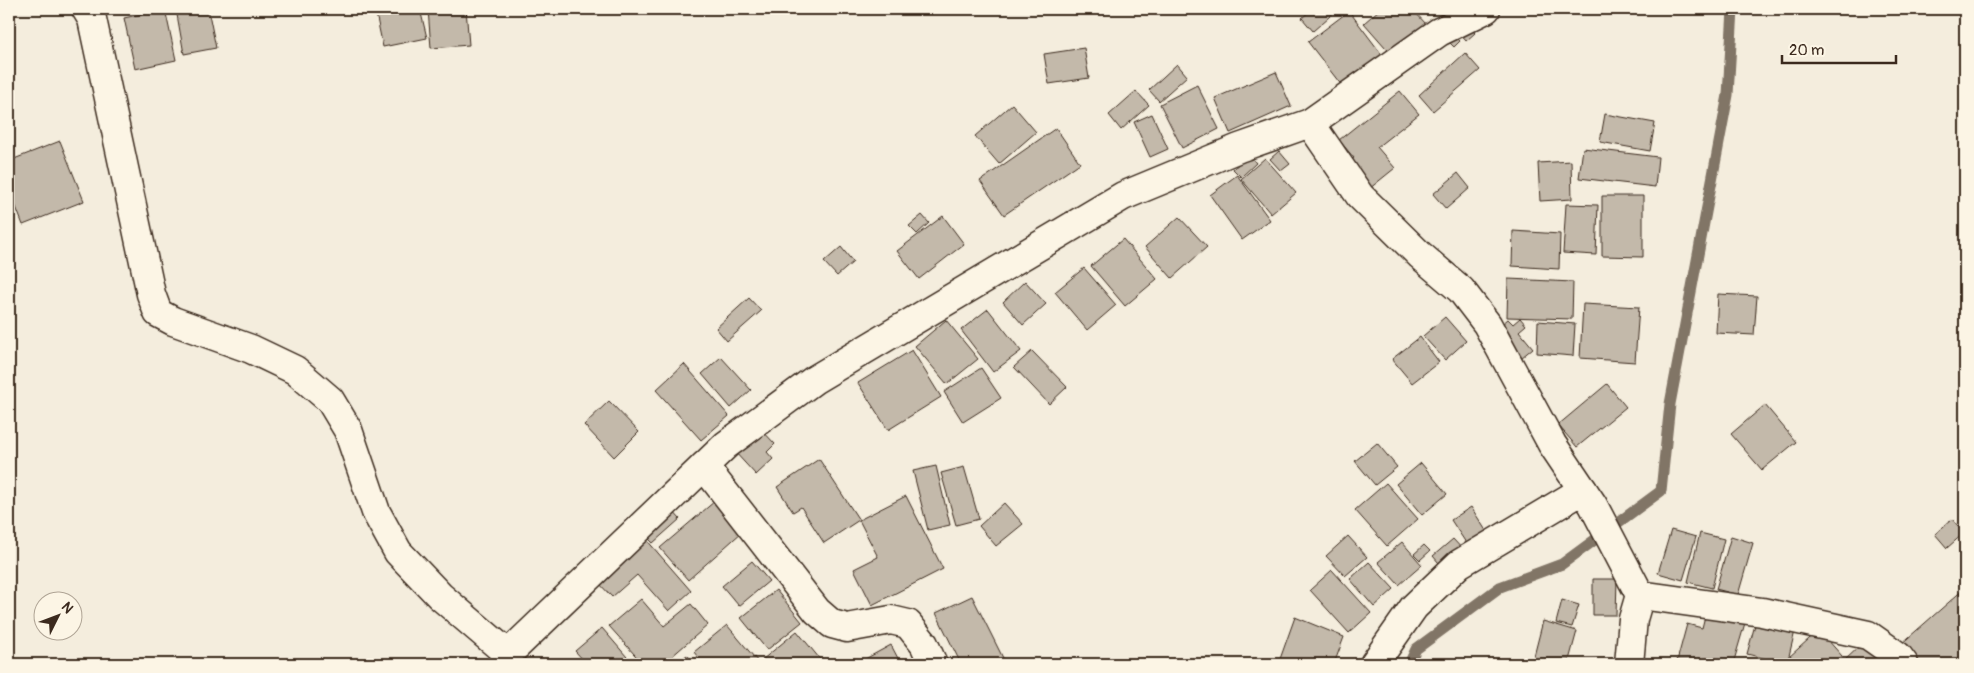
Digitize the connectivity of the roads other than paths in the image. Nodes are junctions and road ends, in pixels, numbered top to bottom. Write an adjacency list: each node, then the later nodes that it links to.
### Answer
1 (86, 9): 7 (street)
2 (1486, 9): 3 (street)
3 (1310, 123): 4 (street); 5 (street)
4 (704, 466): 7 (street); 8 (street)
5 (1588, 497): 6 (street); 9 (street)
6 (1635, 586): 10 (street); 11 (street)
7 (505, 659)
8 (933, 664)
9 (1374, 664)
10 (1629, 664)
11 (1904, 664)

